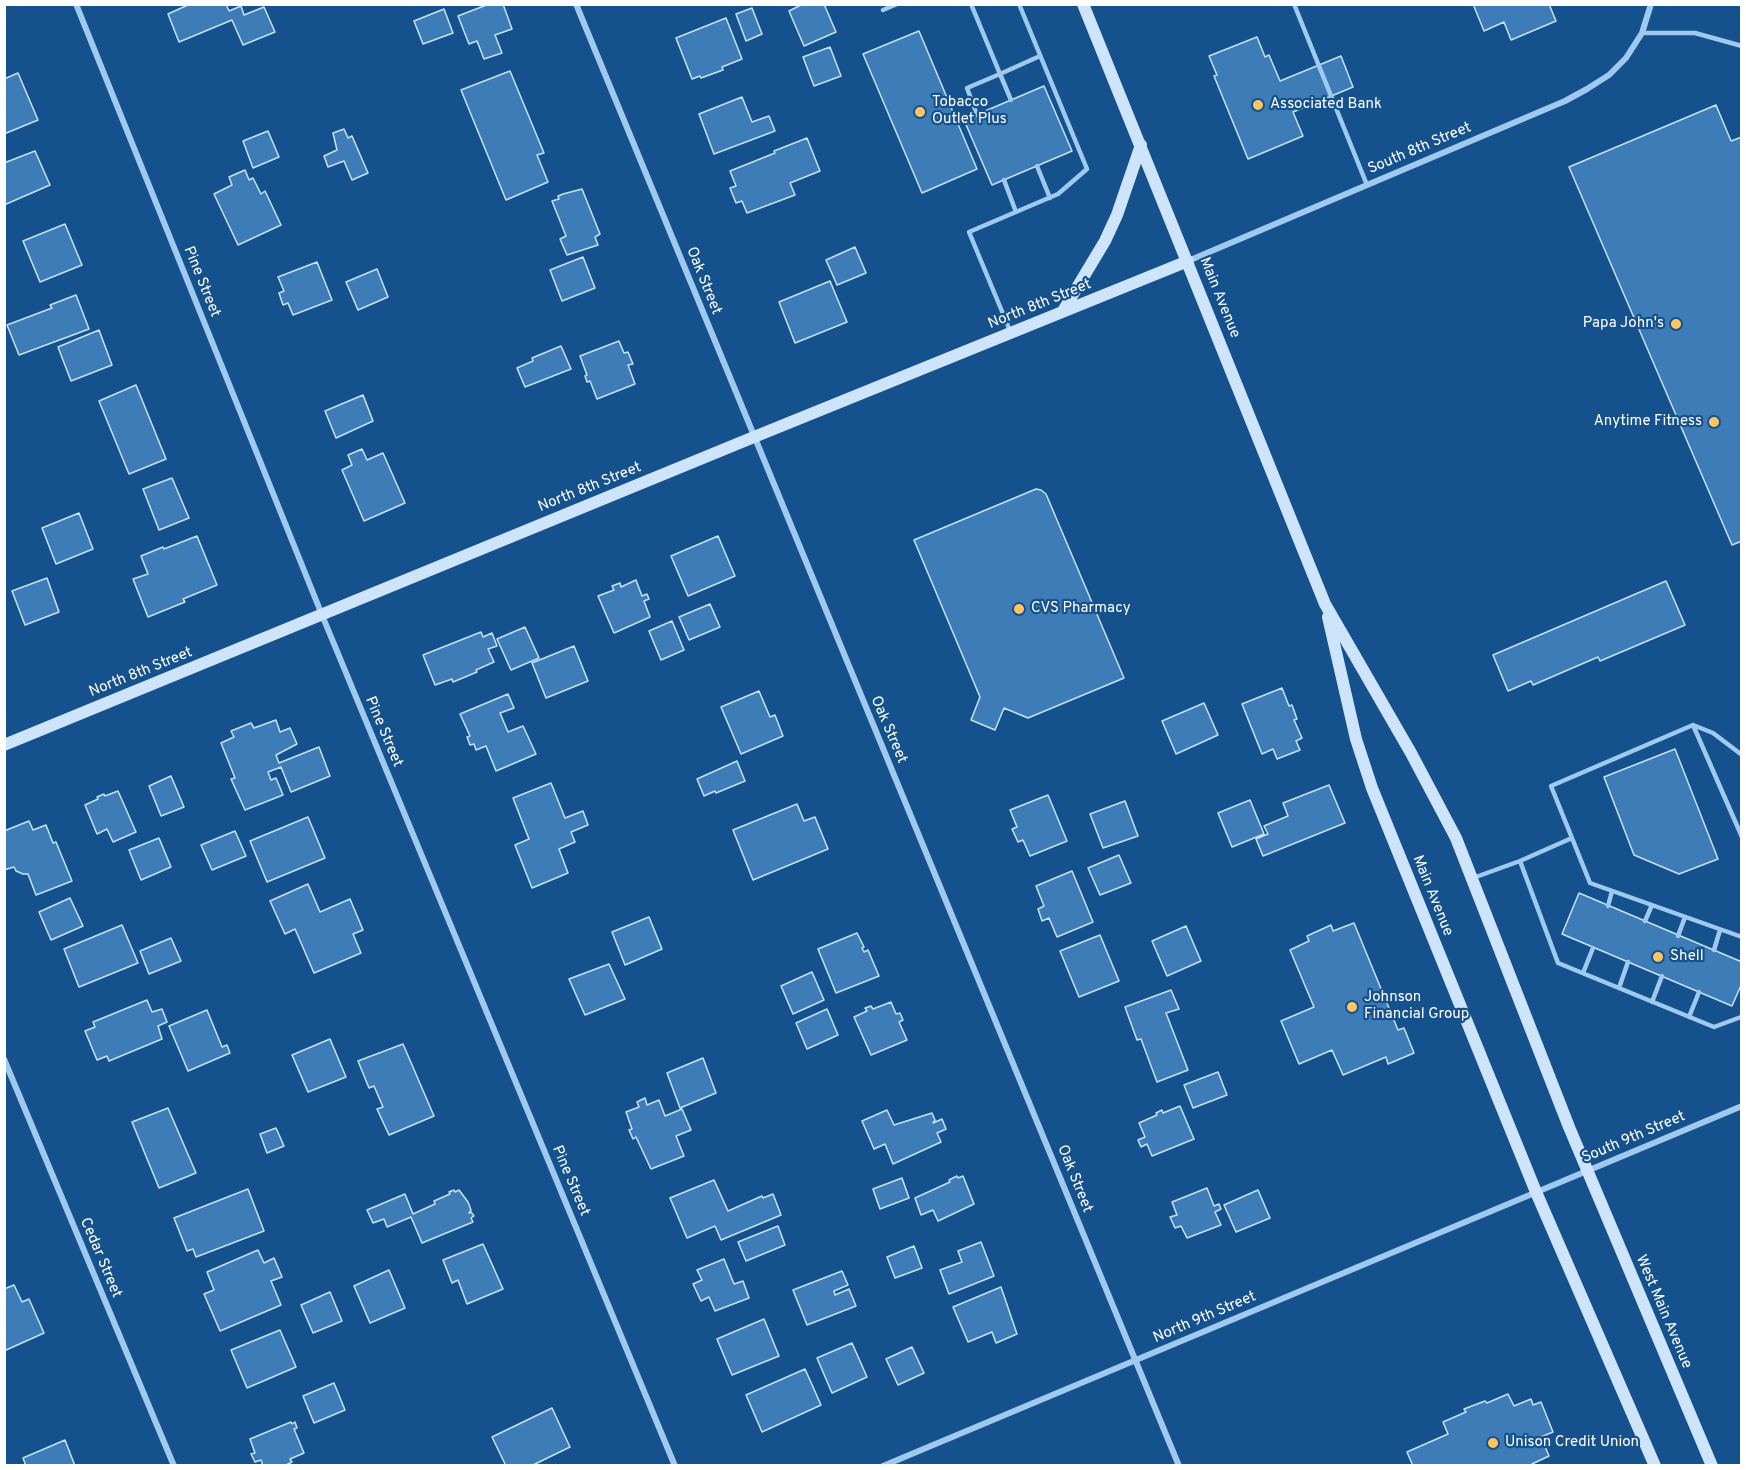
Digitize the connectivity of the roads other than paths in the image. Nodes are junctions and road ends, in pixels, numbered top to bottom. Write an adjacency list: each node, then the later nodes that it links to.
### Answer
1 (76, 4): 27 (street, Pine Street)
2 (576, 4): 25 (street, Oak Street)
3 (897, 4): 9 (lane)
4 (971, 4): 13 (lane)
5 (1019, 4): 12 (lane)
6 (1083, 4): 16 (main road, Main Avenue)
7 (1294, 4): 19 (lane)
8 (1651, 4): 10 (street, South 8th Street)
9 (883, 10)
10 (1642, 33): 11 (lane); 19 (street, South 8th Street)
11 (1742, 46)
12 (1040, 56): 13 (lane); 20 (lane)
13 (1000, 74): 14 (lane); 15 (lane)
14 (1011, 100)
15 (977, 115)
16 (1141, 145): 22 (main road, Main Avenue); 23 (main road)
17 (1037, 166): 20 (lane)
18 (1004, 180): 21 (lane)
19 (1367, 185): 22 (street, South 8th Street)
20 (1050, 198): 21 (lane)
21 (1016, 212): 24 (lane)
22 (1188, 261): 23 (main road, North 8th Street); 26 (main road, Main Avenue)
23 (1063, 312): 24 (main road, North 8th Street)
24 (1011, 333): 25 (main road, North 8th Street)
25 (754, 437): 27 (main road, North 8th Street); 57 (street, Oak Street)
26 (1325, 604): 34 (main road, Main Avenue); 56 (main road, Main Avenue)
27 (322, 615): 29 (main road, North 8th Street); 59 (street, Pine Street)
28 (1693, 725): 30 (lane); 31 (lane); 32 (lane)
29 (4, 746)
30 (1742, 755)
31 (1742, 837)
32 (1572, 838): 33 (lane); 35 (lane)
33 (1520, 861): 34 (lane); 46 (lane)
34 (1472, 878): 55 (main road, Main Avenue)
35 (1612, 891): 36 (lane); 37 (lane)
36 (1652, 905): 38 (lane); 39 (lane)
37 (1608, 906)
38 (1685, 917): 40 (lane); 41 (lane)
39 (1645, 921)
40 (1720, 930): 42 (lane); 44 (lane)
41 (1678, 936)
42 (1742, 937)
43 (1593, 948): 46 (lane)
44 (1713, 951)
45 (1628, 962): 48 (lane)
46 (1583, 974): 48 (lane)
47 (1662, 976): 50 (lane)
48 (1619, 988): 50 (lane)
49 (1699, 992): 51 (lane)
50 (1652, 1002): 51 (lane)
51 (1689, 1017): 52 (lane)
52 (1741, 1017)
53 (4, 1059): 58 (street, Cedar Street)
54 (1742, 1106): 55 (street, South 9th Street)
55 (1587, 1171): 56 (street, South 9th Street); 63 (main road, West Main Avenue)
56 (1536, 1192): 57 (street, North 9th Street); 62 (main road)
57 (1136, 1360): 60 (street, North 9th Street); 61 (street, Oak Street)
58 (174, 1466)
59 (675, 1466)
60 (883, 1466)
61 (1179, 1466)
62 (1655, 1466)
63 (1712, 1466)

